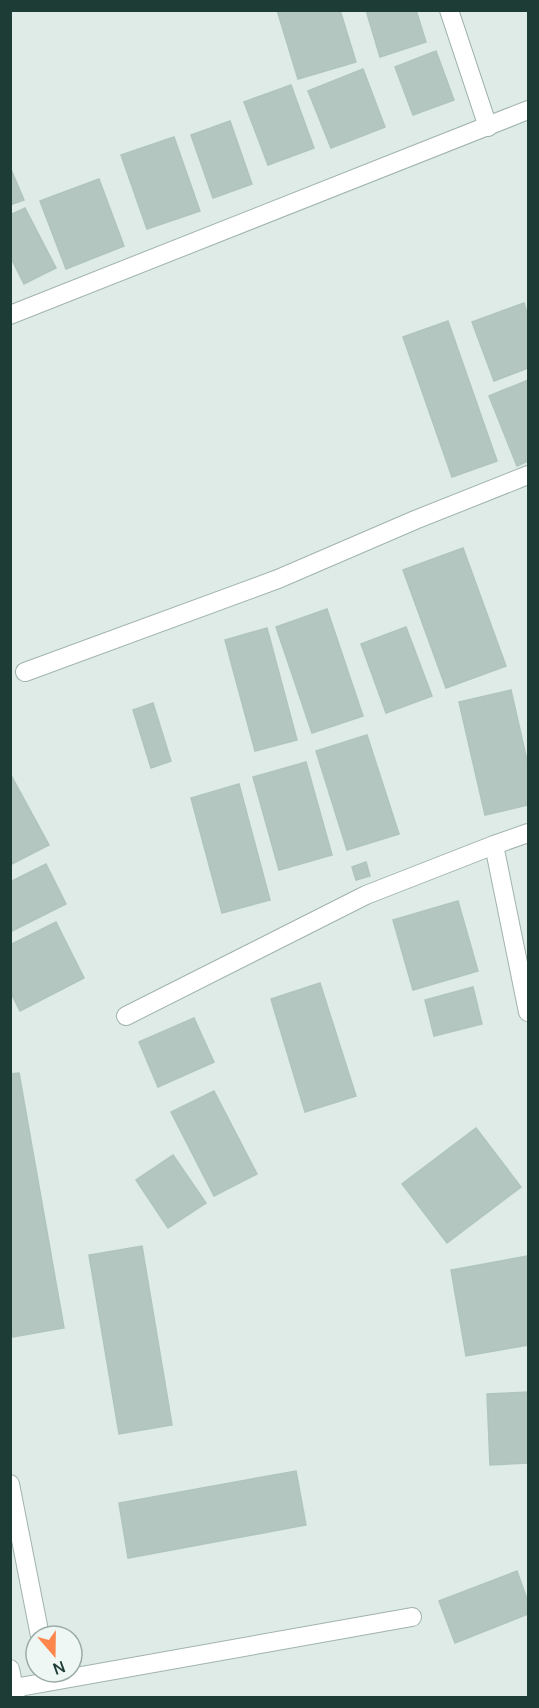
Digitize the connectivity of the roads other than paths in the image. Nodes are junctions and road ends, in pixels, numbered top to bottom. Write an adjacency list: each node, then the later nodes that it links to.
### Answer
1 (449, 10): 3 (street)
2 (528, 110): 3 (street)
3 (488, 127): 4 (street)
4 (10, 315)
5 (528, 475): 6 (street)
6 (25, 672)
7 (528, 833): 8 (street)
8 (494, 845): 9 (street); 10 (street)
9 (528, 1012)
10 (126, 1016)
11 (10, 1484): 13 (street)
12 (412, 1617): 15 (street)
13 (38, 1624)
14 (10, 1669): 17 (street)
15 (84, 1678)
16 (50, 1684): 17 (street)
17 (15, 1693)

